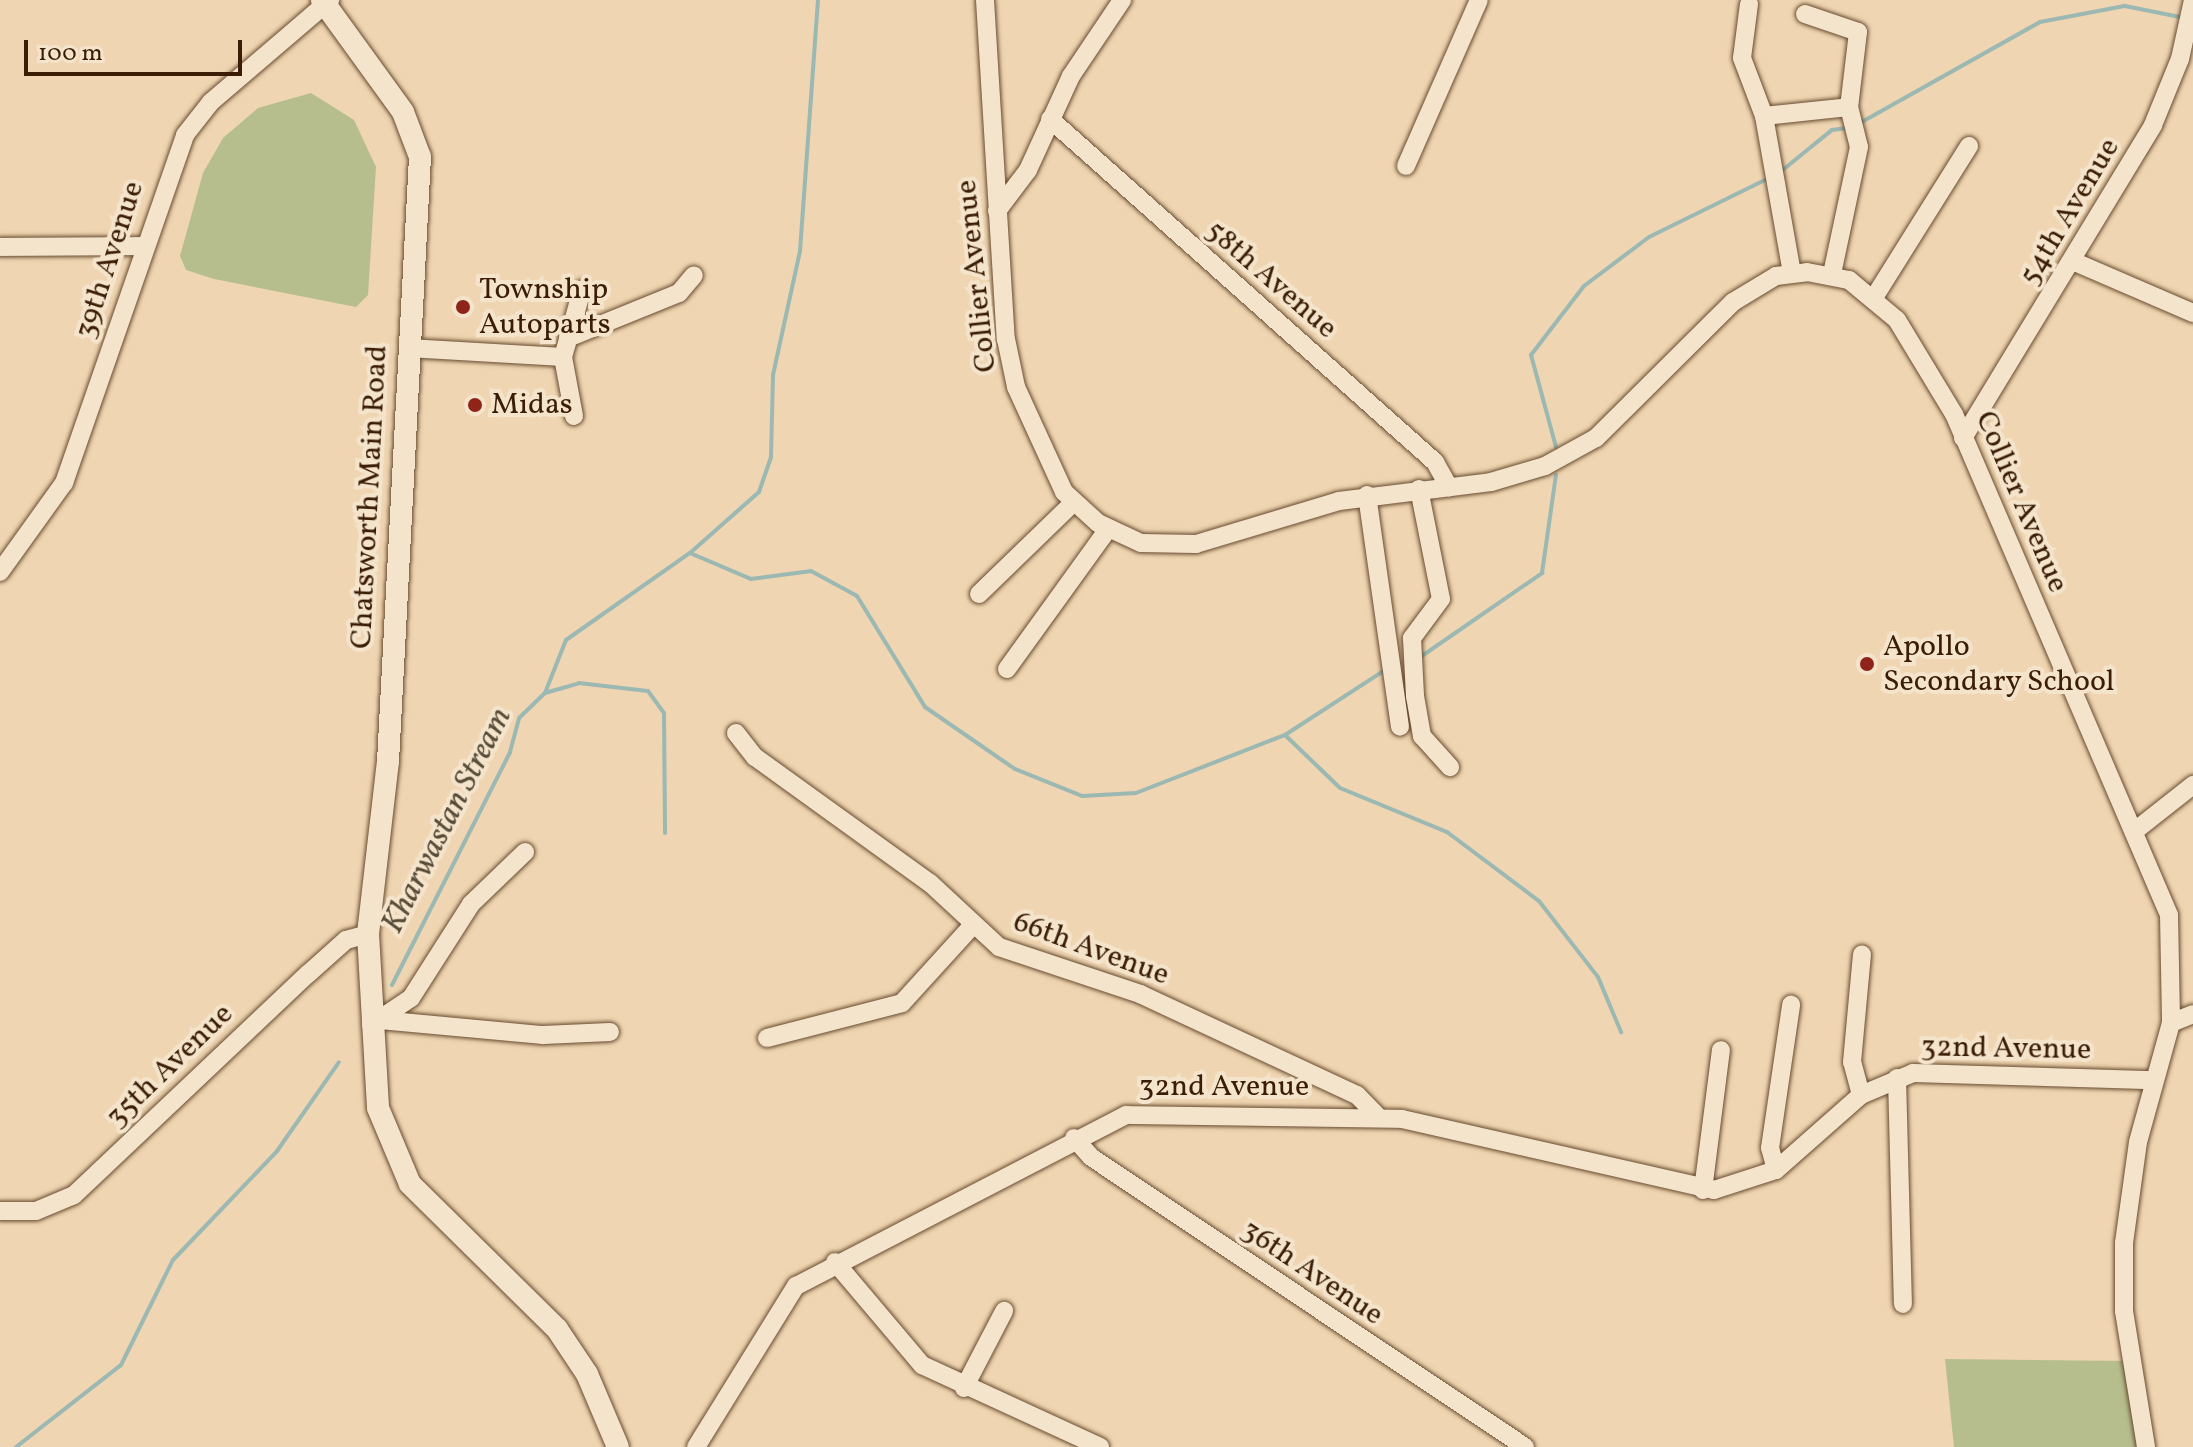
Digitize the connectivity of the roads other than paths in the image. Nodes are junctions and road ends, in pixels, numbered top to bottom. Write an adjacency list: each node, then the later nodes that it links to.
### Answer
1 (985, 0): 13 (street, Collier Avenue)
2 (1122, 0): 10 (street)
3 (1479, 0): 12 (street)
4 (326, 1): 14 (street, 39th Avenue); 24 (street, Chatsworth Main Road)
5 (1749, 4): 9 (street)
6 (2192, 7): 16 (street, 54th Avenue)
7 (1805, 14): 8 (street)
8 (1849, 107): 9 (street); 18 (street)
9 (1764, 116): 17 (street)
10 (1050, 119): 13 (street); 28 (street, 58th Avenue)
11 (1969, 146): 21 (street)
12 (1406, 166)
13 (997, 211): 31 (street, Collier Avenue)
14 (145, 246): 15 (street); 33 (street, 39th Avenue)
15 (0, 247)
16 (2075, 262): 22 (street); 27 (street, 54th Avenue)
17 (1792, 273): 18 (street, Collier Avenue); 28 (street, Collier Avenue)
18 (1832, 274): 21 (street, Collier Avenue)
19 (694, 275): 23 (street)
20 (582, 290): 23 (street)
21 (1875, 296): 27 (street, Collier Avenue)
22 (2193, 313)
23 (568, 338): 25 (street)
24 (408, 348): 25 (street); 44 (street, Chatsworth Main Road)
25 (563, 357): 26 (street)
26 (574, 416)
27 (1963, 438): 41 (street, Collier Avenue)
28 (1449, 487): 29 (street, Collier Avenue)
29 (1419, 489): 30 (street, Collier Avenue); 35 (street)
30 (1367, 495): 32 (street, Collier Avenue); 35 (street)
31 (1074, 502): 32 (street, Collier Avenue); 34 (street)
32 (1108, 529): 36 (street)
33 (0, 572)
34 (979, 594)
35 (1401, 667): 37 (street); 39 (street)
36 (1007, 669)
37 (1400, 727)
38 (736, 733): 43 (street, 66th Avenue)
39 (1450, 767)
40 (2193, 785): 41 (street)
41 (2136, 830): 49 (street, Collier Avenue)
42 (525, 852): 48 (street)
43 (973, 925): 51 (street); 56 (street, 66th Avenue)
44 (368, 934): 48 (street, Chatsworth Main Road); 60 (street, 35th Avenue)
45 (1862, 954): 55 (street)
46 (1791, 1005): 58 (street)
47 (2193, 1014): 49 (street)
48 (375, 1023): 50 (street); 65 (street, Chatsworth Main Road)
49 (2171, 1023): 54 (street, Collier Avenue)
50 (610, 1032)
51 (767, 1038)
52 (1721, 1050): 59 (street)
53 (1897, 1078): 54 (street, 32nd Avenue); 55 (street, 32nd Avenue); 62 (street)
54 (2154, 1080): 69 (street, Collier Avenue)
55 (1861, 1095): 58 (street, 32nd Avenue)
56 (1378, 1117): 57 (street, 32nd Avenue); 59 (street, 32nd Avenue)
57 (1074, 1138): 61 (street, 32nd Avenue); 68 (street, 36th Avenue)
58 (1776, 1170): 59 (street, 32nd Avenue)
59 (1703, 1190)
60 (0, 1211)
61 (835, 1262): 64 (street); 66 (street, 32nd Avenue)
62 (1903, 1304)
63 (1004, 1311): 64 (street)
64 (964, 1388): 67 (street)
65 (618, 1447)
66 (696, 1447)
67 (1100, 1447)
68 (1525, 1447)
69 (2146, 1447)

